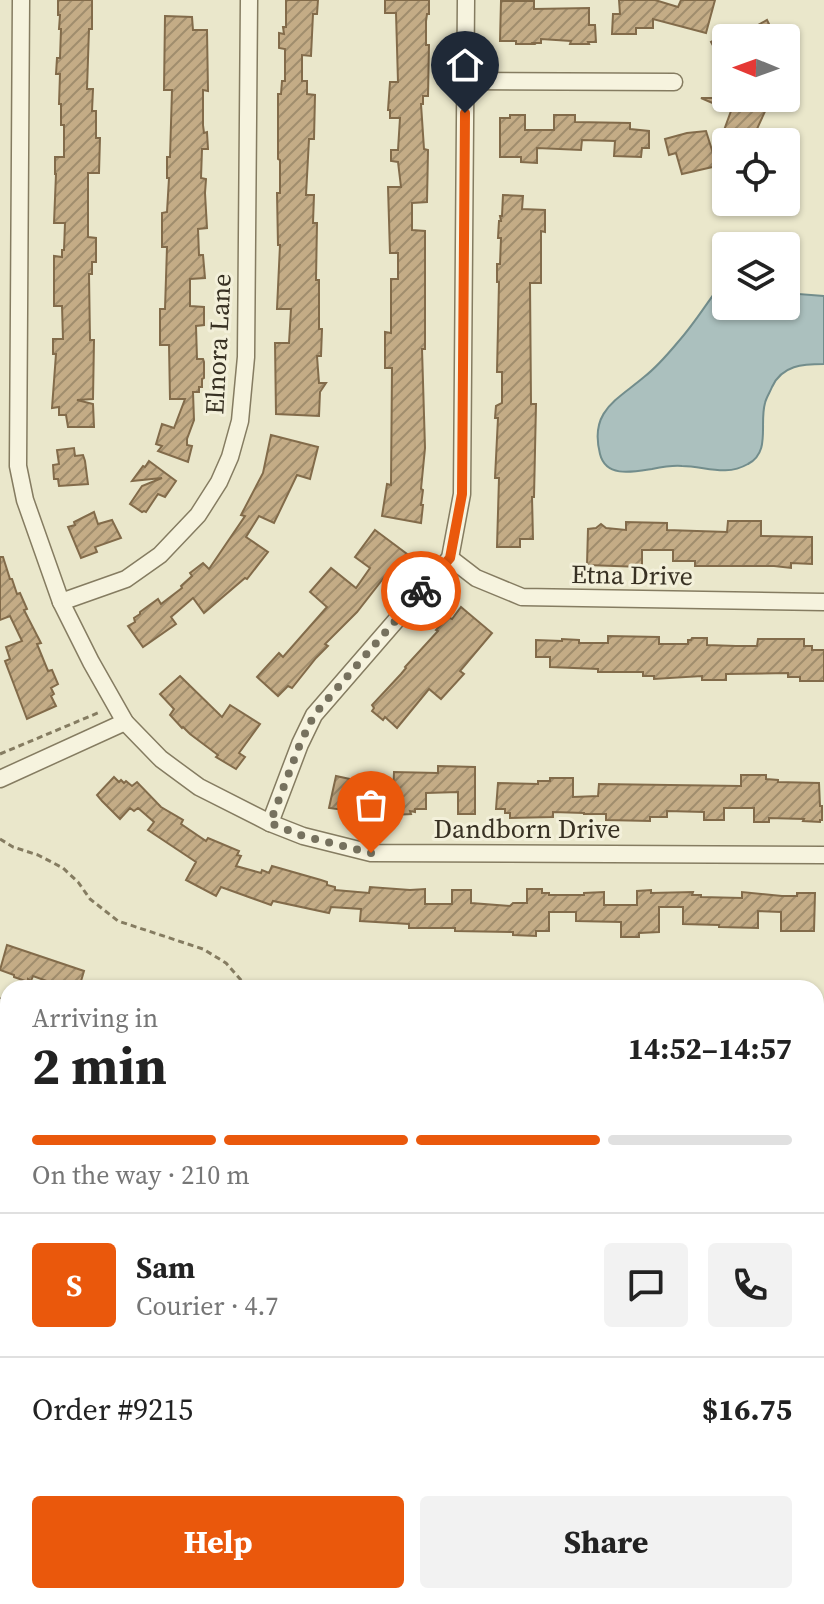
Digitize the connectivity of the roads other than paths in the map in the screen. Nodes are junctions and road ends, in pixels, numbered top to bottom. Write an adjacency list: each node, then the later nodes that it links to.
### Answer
1 (21, 0): 7 (street, Dandborn Drive)
2 (249, 0): 7 (street, Elnora Lane)
3 (466, 0): 4 (street)
4 (465, 81): 5 (street); 6 (street)
5 (674, 82)
6 (450, 558): 8 (street, Etna Drive); 11 (street)
7 (61, 602): 9 (street, Dandborn Drive)
8 (824, 602)
9 (125, 722): 10 (street); 11 (street, Dandborn Drive)
10 (0, 779)
11 (270, 823): 12 (street, Dandborn Drive)
12 (824, 855)

